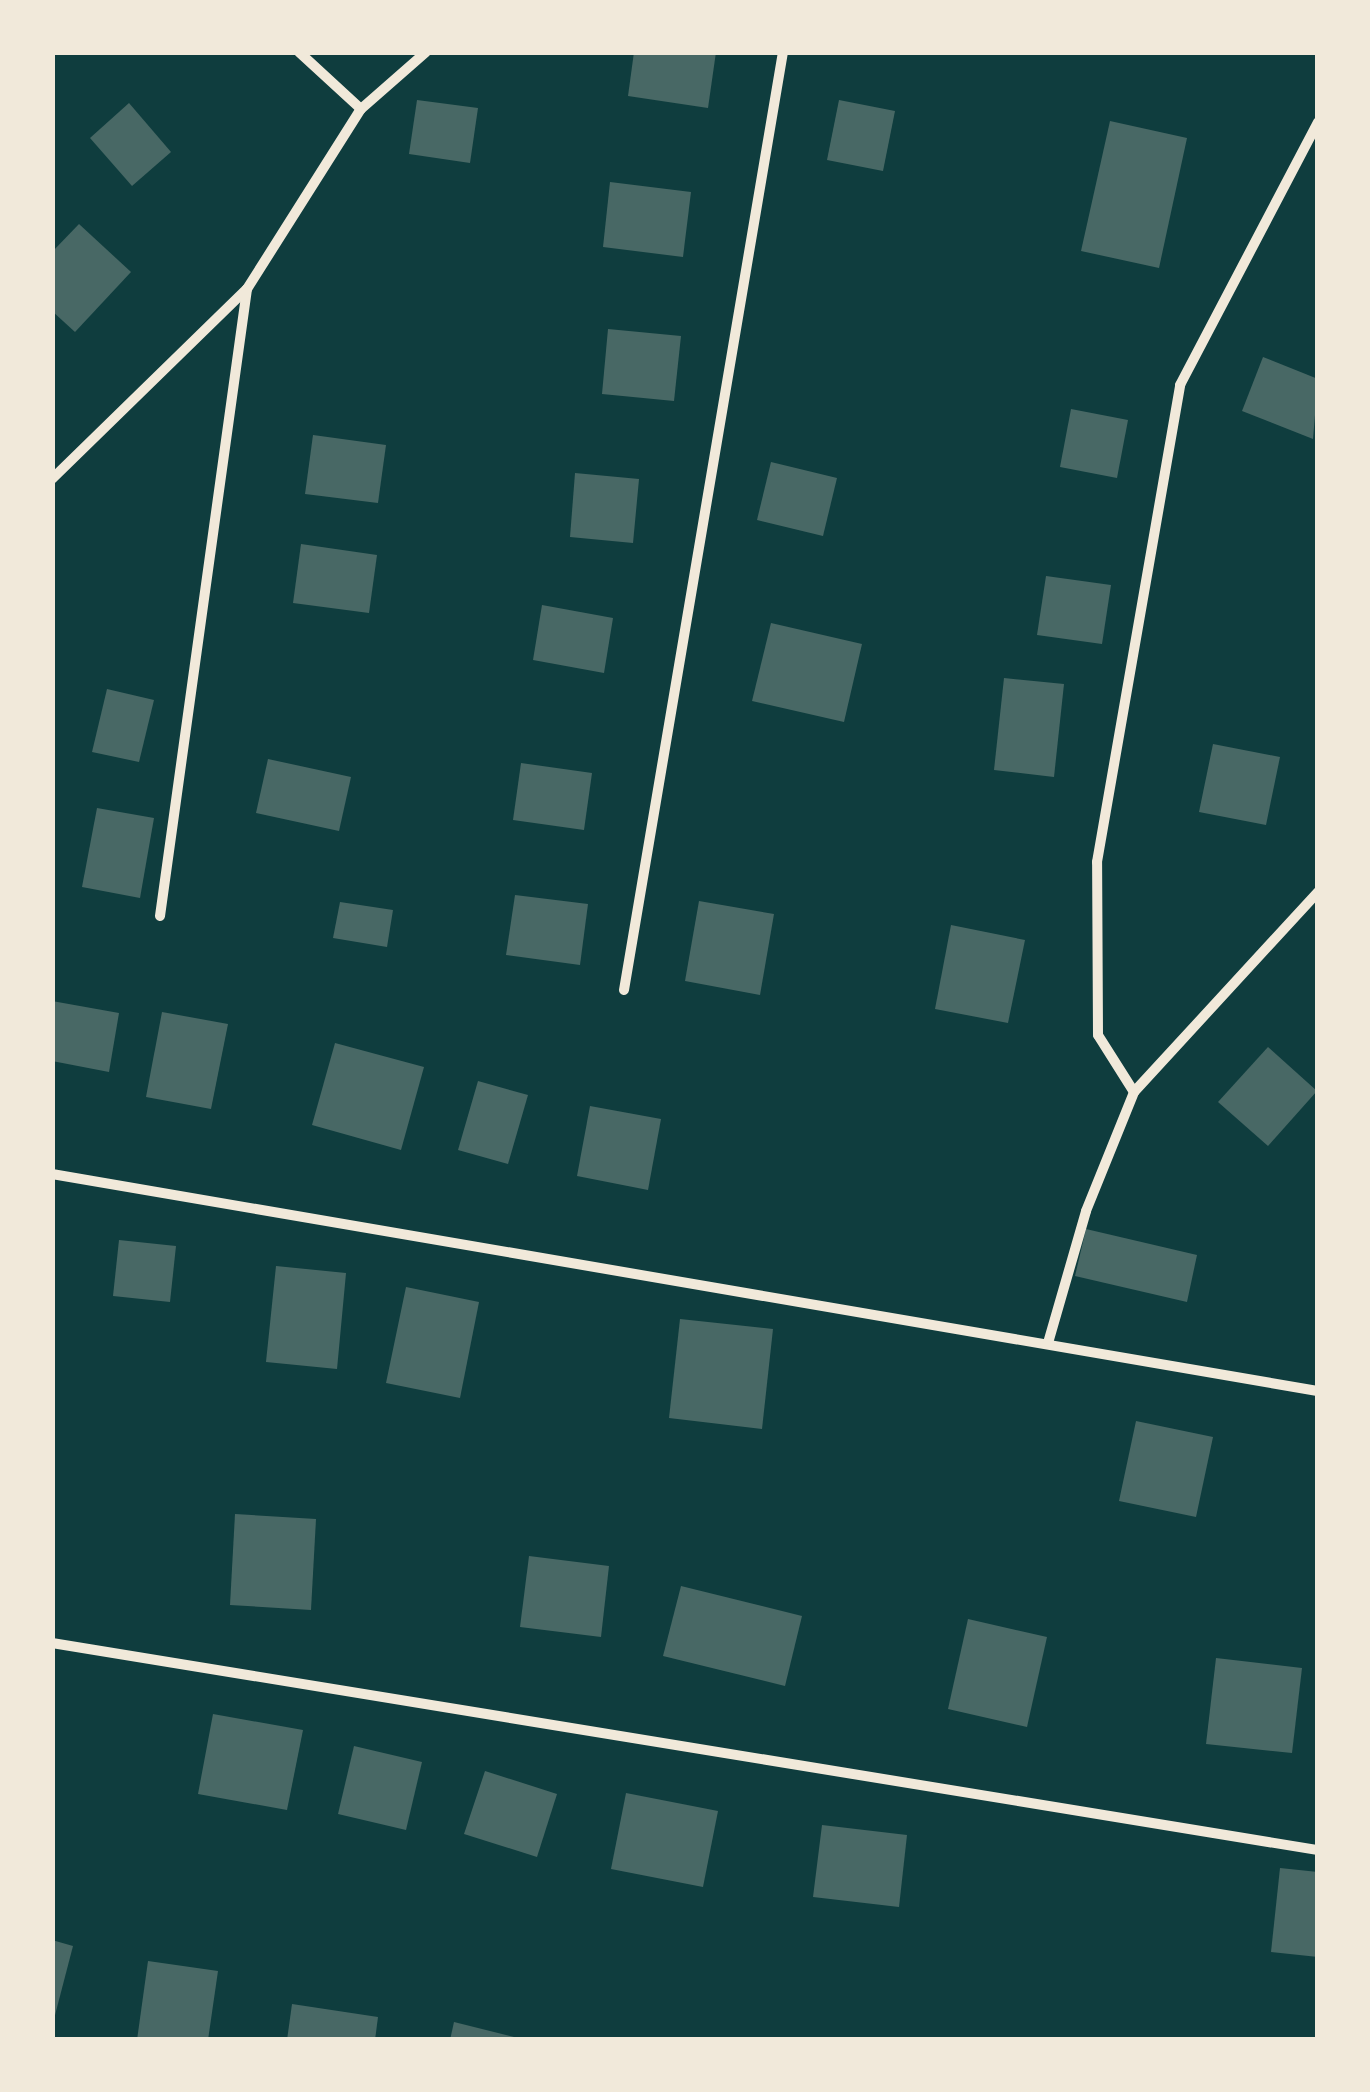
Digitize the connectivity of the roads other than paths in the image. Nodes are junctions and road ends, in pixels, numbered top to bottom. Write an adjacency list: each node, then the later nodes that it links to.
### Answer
1 (299, 52): 4 (street)
2 (426, 52): 4 (street)
3 (783, 52): 10 (street)
4 (361, 109): 6 (street)
5 (1318, 122): 11 (street)
6 (246, 289): 7 (street); 9 (street)
7 (52, 479)
8 (1318, 892): 11 (street)
9 (160, 916)
10 (624, 990)
11 (1134, 1092): 13 (street)
12 (52, 1174): 13 (street)
13 (1048, 1343): 14 (street)
14 (1318, 1391)
15 (52, 1642): 16 (street)
16 (1318, 1850)

